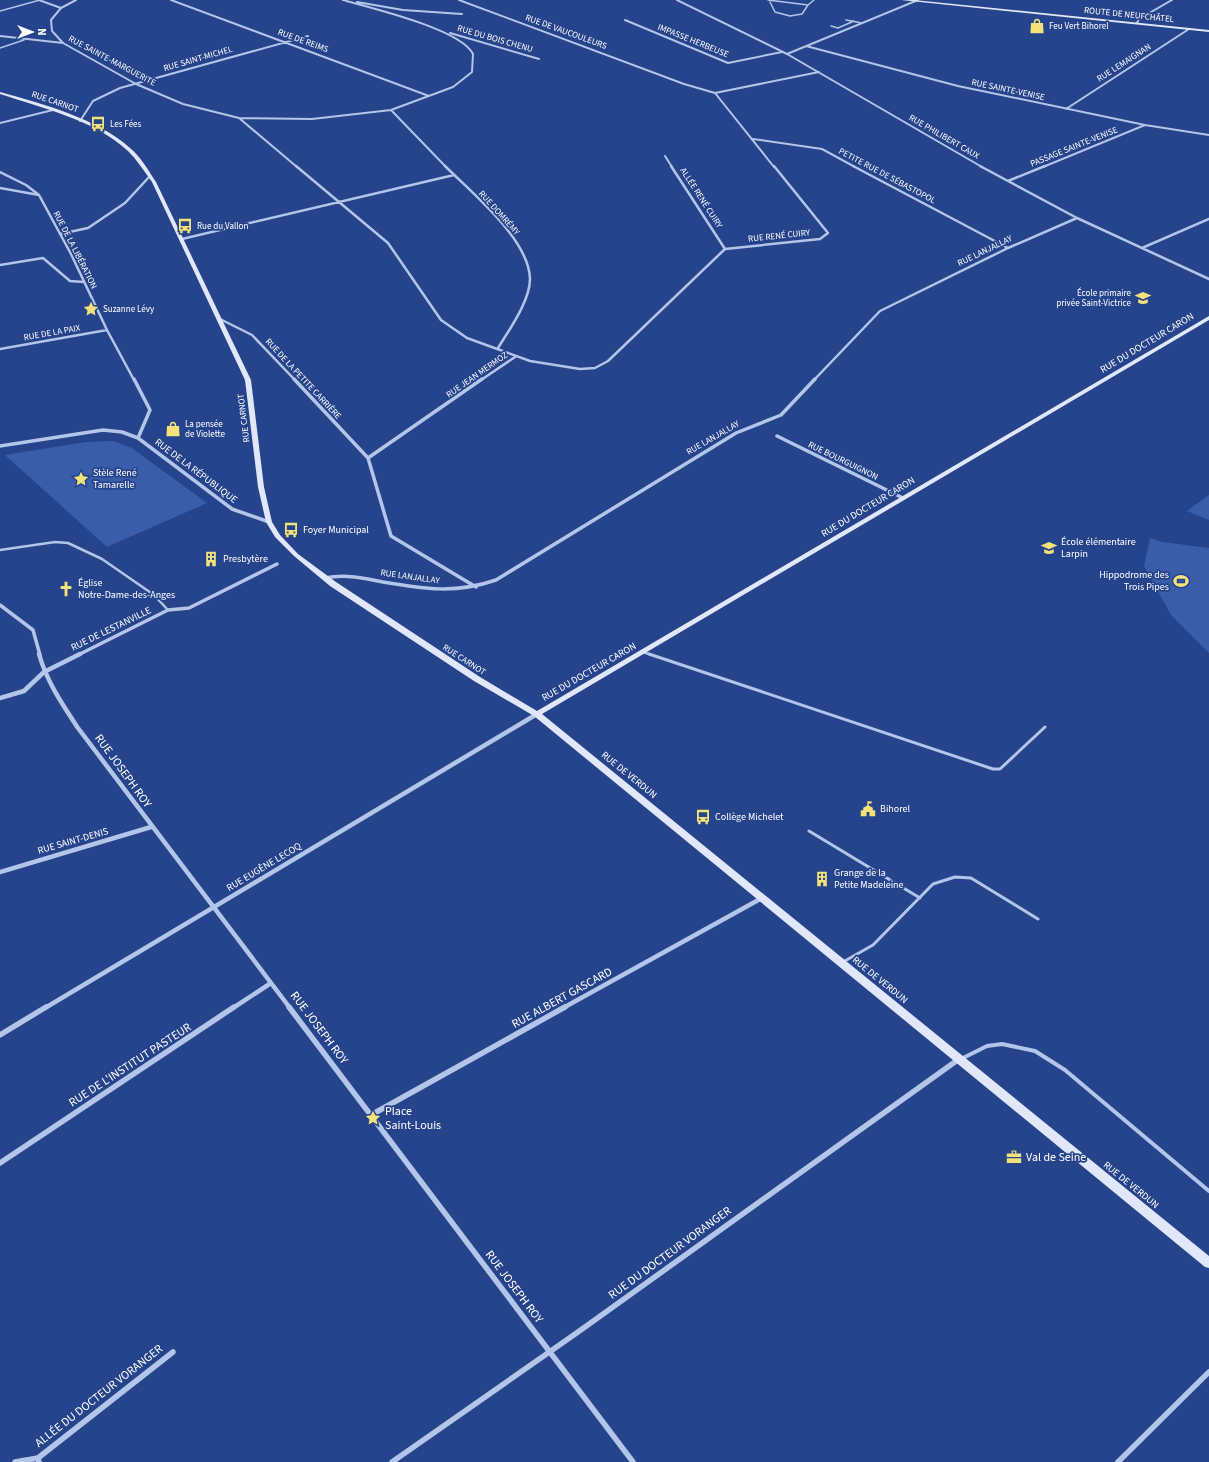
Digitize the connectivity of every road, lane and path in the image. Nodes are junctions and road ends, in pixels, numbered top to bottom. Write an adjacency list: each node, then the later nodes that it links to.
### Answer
1 (40, 0): 14 (street); 15 (lane)
2 (76, 0): 14 (street)
3 (171, 0): 29 (street, RUE DE REIMS)
4 (343, 0): 10 (street)
5 (459, 0): 39 (street, RUE DE VAUCOULEURS)
6 (677, 0): 33 (street, RUE PHILIBERT CAUX)
7 (814, 0): 13 (lane)
8 (903, 0): 12 (street, ROUTE DE NEUFCHÂTEL)
9 (1172, 0): 21 (street)
10 (347, 1): 16 (street); 25 (street, RUE DU BOIS CHENU)
11 (769, 1): 13 (lane); 13 (lane)
12 (916, 1): 20 (street); 21 (street, ROUTE DE NEUFCHÂTEL)
13 (808, 5)
14 (61, 8): 30 (street, RUE SAINTE-MARGUERITE)
15 (0, 12)
16 (462, 14)
17 (625, 20): 33 (street, IMPASSE HERBEUSE)
18 (846, 20): 19 (lane)
19 (854, 21): 20 (lane); 22 (lane)
20 (862, 23): 31 (street)
21 (1137, 23): 23 (street, ROUTE DE NEUFCHÂTEL)
22 (831, 26)
23 (1189, 29): 24 (street, ROUTE DE NEUFCHÂTEL); 41 (street, RUE LEMAIGNAN)
24 (1209, 31)
25 (448, 33): 35 (street, RUE DU BOIS CHENU); 40 (street, RUE SAINTE-MARGUERITE)
26 (0, 36): 28 (street)
27 (308, 36): 29 (street, RUE SAINT-MICHEL)
28 (24, 40): 30 (street); 32 (lane)
29 (286, 42): 37 (street, RUE SAINT-MICHEL); 40 (street, RUE DE REIMS)
30 (62, 43): 37 (street, RUE SAINTE-MARGUERITE)
31 (806, 46): 34 (street); 41 (street, RUE SAINTE-VENISE)
32 (0, 48)
33 (782, 52): 34 (street, RUE PHILIBERT CAUX)
34 (787, 54): 36 (street, RUE PHILIBERT CAUX)
35 (539, 59)
36 (819, 72): 39 (street); 54 (street, RUE PHILIBERT CAUX)
37 (136, 84): 44 (street, RUE SAINTE-MARGUERITE); 45 (street, RUE SAINT-MICHEL)
38 (0, 93): 42 (street, RUE CARNOT)
39 (715, 94): 49 (street, RUE RENÉ CUIRY)
40 (429, 96): 43 (street, RUE SAINTE-MARGUERITE)
41 (1066, 109): 47 (street, RUE SAINTE-VENISE)
42 (52, 110): 45 (street, RUE CARNOT); 46 (street)
43 (391, 110): 44 (street, RUE SAINTE-MARGUERITE); 52 (street, RUE DOMRÉMY)
44 (240, 118): 57 (street, RUE JEAN MERMOZ)
45 (80, 121): 53 (street, RUE CARNOT)
46 (0, 123)
47 (1145, 125): 48 (street, RUE SAINTE-VENISE); 54 (street, PASSAGE SAINTE-VENISE)
48 (1209, 135)
49 (753, 139): 62 (street, PETITE RUE DE SÉBASTOPOL); 64 (street, RUE RENÉ CUIRY)
50 (665, 156): 64 (street, ALLÉE RENÉ CUIRY)
51 (0, 172): 56 (street, RUE DE LA LIBÉRATION)
52 (454, 175): 57 (street); 71 (street, RUE DOMRÉMY)
53 (150, 176): 60 (street); 61 (street, RUE CARNOT)
54 (1008, 181): 58 (street, RUE PHILIBERT CAUX)
55 (0, 188): 56 (street)
56 (39, 195): 60 (street, RUE DE LA LIBÉRATION)
57 (341, 203): 61 (street); 71 (street, RUE JEAN MERMOZ)
58 (1077, 218): 62 (street, RUE LANJALLAY); 63 (street, RUE PHILIBERT CAUX)
59 (1209, 219): 63 (street)
60 (60, 234): 67 (street, RUE DE LA LIBÉRATION)
61 (182, 239): 69 (street, RUE CARNOT)
62 (1008, 248): 83 (street, RUE LANJALLAY)
63 (1142, 248): 66 (street, RUE PHILIBERT CAUX)
64 (725, 249): 73 (street)
65 (0, 265): 67 (street)
66 (1209, 279)
67 (84, 282): 70 (street, RUE DE LA LIBÉRATION)
68 (1209, 318): 78 (street, RUE DU DOCTEUR CARON)
69 (220, 319): 77 (street, RUE DE LA PETITE CARRIÈRE); 79 (street, RUE CARNOT)
70 (107, 330): 72 (street, RUE DE LA PAIX); 75 (street, RUE DE LA LIBÉRATION)
71 (498, 348): 73 (street, RUE JEAN MERMOZ)
72 (0, 349)
73 (515, 357): 77 (street, RUE JEAN MERMOZ)
74 (777, 436): 78 (street, RUE BOURGUIGNON)
75 (138, 438): 76 (street, RUE DE LA RÉPUBLIQUE); 79 (street, RUE DE LA RÉPUBLIQUE)
76 (0, 446)
77 (368, 458): 83 (street)
78 (903, 498): 86 (street, RUE DU DOCTEUR CARON)
79 (269, 522): 82 (street, RUE CARNOT)
80 (0, 550): 85 (lane)
81 (277, 564): 85 (street, RUE DE LESTANVILLE)
82 (324, 578): 83 (street, RUE LANJALLAY); 89 (street, RUE CARNOT)
83 (477, 588)
84 (0, 605): 87 (street, RUE JOSEPH ROY)
85 (168, 610): 87 (street, RUE DE LESTANVILLE)
86 (643, 652): 89 (street, RUE DU DOCTEUR CARON); 90 (lane)
87 (44, 672): 88 (street, RUE DE LESTANVILLE); 91 (street, RUE JOSEPH ROY)
88 (0, 698)
89 (537, 714): 94 (street, RUE DE VERDUN); 96 (street, RUE EUGÈNE LECOQ)
90 (1045, 727)
91 (151, 827): 93 (street, RUE SAINT-DENIS); 96 (street, RUE JOSEPH ROY)
92 (809, 831): 95 (lane)
93 (0, 872)
94 (762, 898): 98 (street, RUE DE VERDUN); 102 (street, RUE ALBERT GASCARD)
95 (920, 898): 97 (lane); 98 (lane)
96 (214, 908): 99 (street, RUE JOSEPH ROY); 100 (street, RUE EUGÈNE LECOQ)
97 (1038, 919)
98 (841, 962): 101 (street, RUE DE VERDUN)
99 (271, 984): 102 (street, RUE JOSEPH ROY); 103 (street, RUE DE L'INSTITUT PASTEUR)
100 (0, 1035)
101 (960, 1060): 104 (lane); 105 (street, RUE DE VERDUN); 107 (street, RUE DU DOCTEUR VORANGER)
102 (371, 1115): 107 (street, RUE JOSEPH ROY)
103 (0, 1163)
104 (1209, 1191)
105 (1209, 1263)
106 (173, 1352): 109 (street, ALLÉE DU DOCTEUR VORANGER)
107 (549, 1352): 111 (street, RUE DU DOCTEUR VORANGER); 112 (street, RUE JOSEPH ROY)
108 (1209, 1372): 113 (street)
109 (39, 1460): 110 (street, ALLÉE DU DOCTEUR VORANGER)
110 (15, 1462)
111 (392, 1462)
112 (633, 1462)
113 (1118, 1462)

